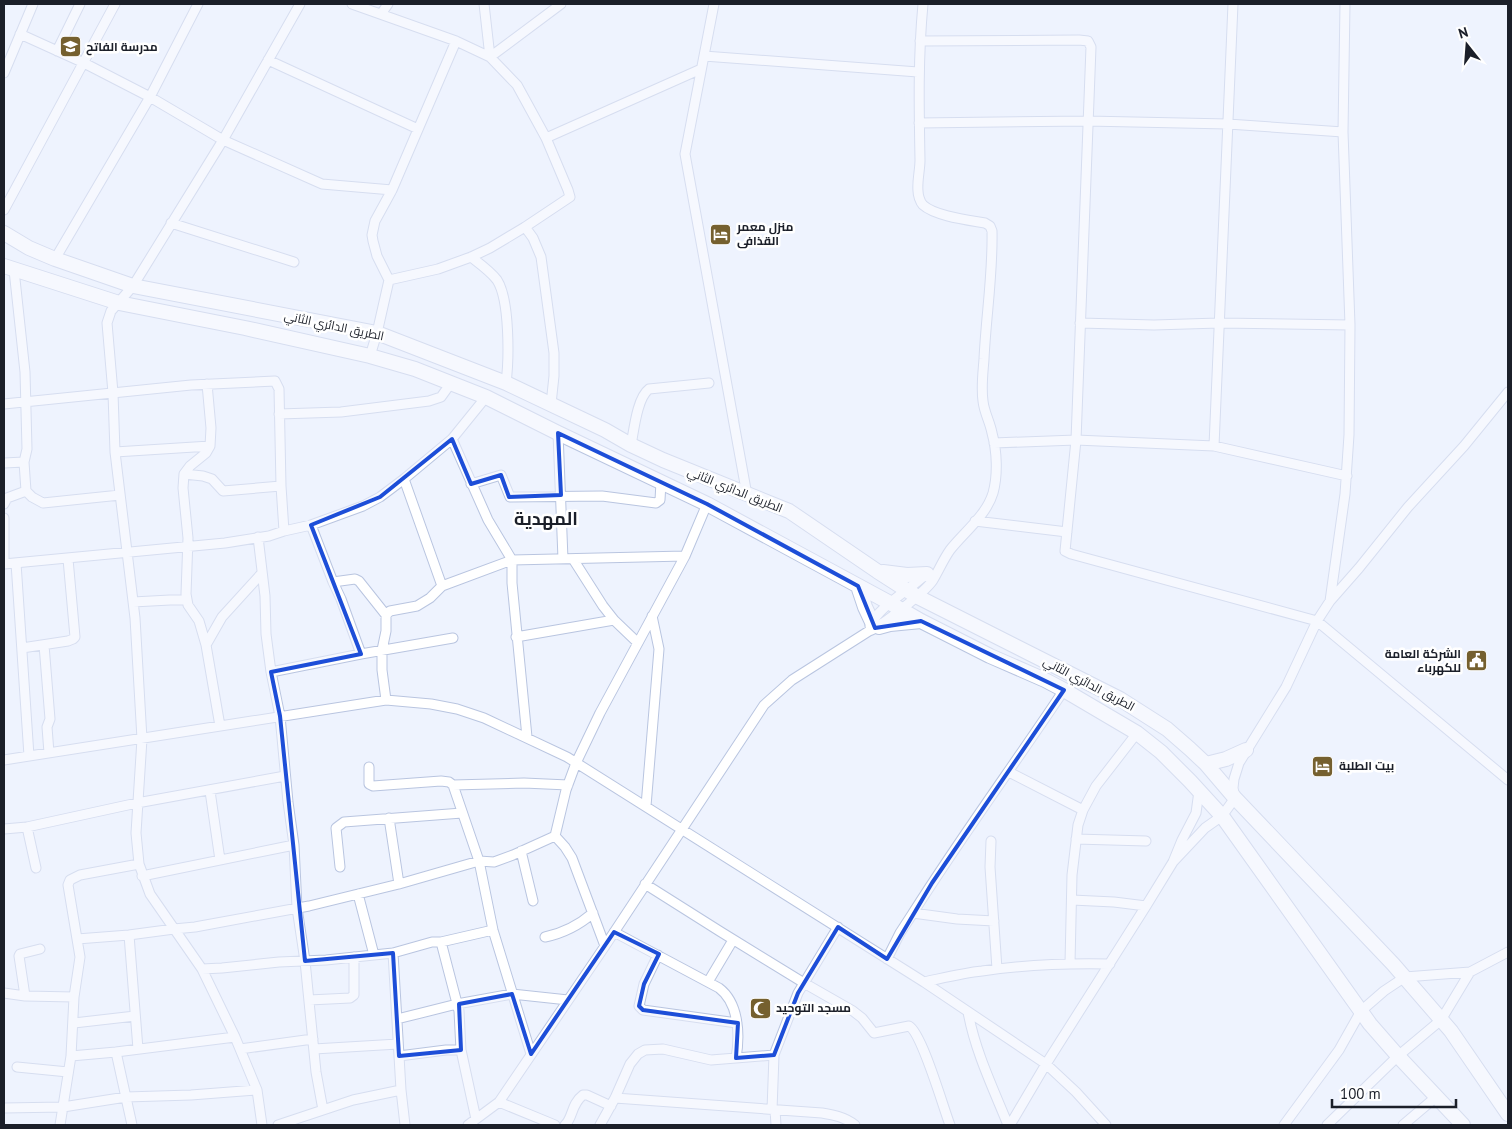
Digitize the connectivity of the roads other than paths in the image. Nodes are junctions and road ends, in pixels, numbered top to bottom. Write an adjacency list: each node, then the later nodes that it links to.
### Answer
1 (33, 4): 15 (street)
2 (80, 4): 18 (street)
3 (115, 4): 22 (street)
4 (198, 4): 26 (street)
5 (300, 4): 21 (street)
6 (352, 4): 14 (street)
7 (388, 4): 14 (street)
8 (484, 4): 20 (street)
9 (561, 4): 20 (street)
10 (714, 4): 19 (street)
11 (923, 4): 17 (street)
12 (1233, 4): 29 (street)
13 (1344, 4): 31 (street)
14 (382, 14): 16 (street)
15 (20, 34): 18 (street); 25 (street)
16 (456, 41): 20 (street); 30 (street)
17 (920, 41): 24 (street); 27 (street)
18 (57, 51): 22 (street)
19 (704, 56): 23 (street); 24 (street)
20 (490, 57): 32 (street)
21 (268, 60): 30 (street); 33 (street)
22 (84, 63): 26 (street); 35 (street)
23 (701, 69): 32 (street); 81 (street)
24 (918, 72): 28 (street)
25 (4, 73)
26 (150, 98): 33 (street); 40 (street)
27 (1088, 121): 28 (street); 29 (street); 46 (street)
28 (919, 123): 65 (street)
29 (1228, 124): 31 (street); 47 (street)
30 (418, 129): 34 (street)
31 (1343, 132): 48 (street)
32 (546, 138): 37 (street)
33 (223, 140): 34 (street); 36 (street)
34 (392, 190): 43 (street)
35 (4, 210)
36 (171, 223): 41 (street); 44 (street)
37 (525, 227): 39 (street); 60 (street)
38 (4, 233): 40 (main road, الطريق الدائري الثاني)
39 (471, 257): 43 (street); 53 (street)
40 (55, 259): 44 (main road, الطريق الدائري الثاني)
41 (294, 262)
42 (9, 268): 45 (main road, الطريق الدائري الثاني); 58 (street)
43 (389, 280): 49 (street)
44 (132, 286): 45 (street); 49 (main road, الطريق الدائري الثاني)
45 (119, 303): 50 (main road, الطريق الدائري الثاني); 56 (street)
46 (1080, 323): 47 (street); 64 (street)
47 (1219, 323): 48 (street); 68 (street)
48 (1350, 325): 73 (street)
49 (377, 333): 50 (street); 53 (main road, الطريق الدائري الثاني)
50 (370, 356): 52 (main road, الطريق الدائري الثاني)
51 (709, 382): 66 (street)
52 (451, 383): 57 (main road, الطريق الدائري الثاني); 61 (street)
53 (506, 383): 60 (main road, الطريق الدائري الثاني)
54 (208, 384): 56 (street); 61 (street); 67 (street)
55 (1508, 392): 108 (street)
56 (113, 393): 58 (street); 69 (street)
57 (486, 397): 62 (main road, الطريق الدائري الثاني); 63 (street)
58 (26, 402): 59 (street); 70 (street)
59 (4, 404)
60 (551, 404): 66 (main road, الطريق الدائري الثاني)
61 (279, 414): 77 (street)
62 (558, 433): 75 (main road, الطريق الدائري الثاني); 80 (street)
63 (452, 439): 74 (street); 76 (street)
64 (1076, 440): 65 (street); 68 (street); 88 (street)
65 (994, 443): 85 (street)
66 (631, 445): 81 (main road, الطريق الدائري الثاني)
67 (210, 446): 69 (street); 72 (street)
68 (1214, 446): 73 (street)
69 (115, 452): 79 (street)
70 (24, 462): 71 (street); 78 (street)
71 (4, 464)
72 (184, 474): 77 (street); 90 (street)
73 (1347, 476): 108 (street)
74 (404, 479): 86 (street); 104 (street)
75 (661, 482): 80 (street); 83 (main road, الطريق الدائري الثاني)
76 (471, 484): 80 (street); 96 (street)
77 (281, 486): 87 (street)
78 (26, 492): 79 (street); 82 (street)
79 (120, 495): 91 (street)
80 (561, 495): 94 (street)
81 (747, 495): 100 (main road, الطريق الدائري الثاني)
82 (4, 504)
83 (707, 504): 92 (street); 105 (main road, الطريق الدائري الثاني)
84 (4, 518): 98 (street)
85 (976, 521): 88 (street); 99 (street)
86 (312, 525): 87 (street); 103 (street)
87 (284, 531): 89 (street)
88 (1067, 532): 115 (street)
89 (258, 537): 90 (street); 101 (street)
90 (187, 548): 91 (street); 107 (street)
91 (127, 553): 93 (street); 109 (street)
92 (685, 556): 95 (street); 112 (street)
93 (68, 558): 97 (street); 120 (street)
94 (563, 559): 95 (street); 96 (street)
95 (573, 559): 113 (street)
96 (512, 560): 104 (street); 117 (street)
97 (16, 563): 98 (street); 122 (street)
98 (4, 564)
99 (940, 567): 102 (street); 106 (street)
100 (877, 571): 102 (main road); 106 (main road, الطريق الدائري الثاني)
101 (262, 573): 121 (street); 125 (street)
102 (926, 574): 106 (street)
103 (333, 582): 111 (street); 124 (street)
104 (442, 586): 111 (street)
105 (858, 586): 110 (main road, الطريق الدائري الثاني); 116 (main road)
106 (912, 593): 110 (street); 138 (main road, الطريق الدائري الثاني)
107 (187, 600): 109 (street); 121 (street)
108 (1330, 601): 115 (street)
109 (133, 602): 132 (street)
110 (895, 606): 114 (main road, الطريق الدائري الثاني); 116 (street)
111 (386, 615): 123 (street)
112 (652, 616): 119 (street); 149 (street)
113 (614, 620): 117 (street); 119 (street)
114 (920, 621): 116 (main road); 126 (main road, الطريق الدائري الثاني)
115 (1317, 622): 133 (street); 142 (street)
116 (873, 627): 155 (street)
117 (516, 637): 131 (street)
118 (453, 638): 123 (street)
119 (638, 643): 137 (street)
120 (44, 645): 122 (street); 134 (street)
121 (206, 645): 129 (street)
122 (22, 648): 135 (street)
123 (382, 650): 124 (street); 127 (street)
124 (360, 654): 125 (street)
125 (271, 672): 128 (street)
126 (1064, 690): 130 (main road, الطريق الدائري الثاني); 140 (street)
127 (386, 700): 128 (street); 131 (street)
128 (280, 716): 129 (street); 141 (street)
129 (220, 726): 132 (street)
130 (1137, 733): 146 (main road, الطريق الدائري الثاني); 150 (street)
131 (527, 737): 137 (street)
132 (142, 739): 134 (street); 148 (street)
133 (1246, 750): 138 (main road); 147 (street)
134 (49, 753): 135 (street)
135 (29, 756): 136 (street)
136 (4, 760)
137 (576, 763): 144 (street); 149 (street)
138 (1206, 764): 147 (main road, الطريق الدائري الثاني)
139 (369, 766): 143 (street)
140 (1009, 772): 150 (street); 178 (street)
141 (286, 776): 145 (street); 161 (street)
142 (1508, 780)
143 (453, 785): 144 (street); 151 (street)
144 (568, 785): 157 (street)
145 (210, 791): 148 (street); 163 (street)
146 (1199, 792): 152 (main road, الطريق الدائري الثاني); 165 (street)
147 (1235, 798): 152 (street); 203 (main road, الطريق الدائري الثاني)
148 (138, 803): 154 (street); 166 (street)
149 (646, 806): 155 (street)
150 (1083, 810): 158 (street)
151 (462, 813): 153 (street); 164 (street)
152 (1222, 816): 165 (street); 214 (main road, الطريق الدائري الثاني)
153 (389, 818): 167 (street); 170 (street)
154 (27, 827): 156 (street); 168 (street)
155 (682, 828): 171 (street); 180 (street)
156 (4, 829)
157 (555, 836): 162 (street); 177 (street)
158 (1076, 839): 160 (street); 173 (street)
159 (991, 841): 179 (street)
160 (1146, 841)
161 (294, 845): 163 (street); 176 (street)
162 (521, 851): 164 (street); 174 (street)
163 (220, 860): 169 (street)
164 (479, 861): 170 (street); 182 (street)
165 (1173, 862): 175 (street)
166 (139, 864): 169 (street); 186 (street)
167 (340, 867)
168 (36, 868)
169 (142, 876): 181 (street)
170 (398, 884): 172 (street)
171 (645, 884): 183 (street); 187 (street)
172 (358, 894): 176 (street); 193 (street)
173 (1072, 900): 175 (street); 198 (street)
174 (533, 901)
175 (1146, 906): 199 (street)
176 (298, 908): 181 (street); 197 (street)
177 (593, 913): 185 (street); 189 (street)
178 (913, 913): 179 (street); 196 (street)
179 (994, 921): 201 (street)
180 (838, 928): 196 (street); 206 (street)
181 (174, 929): 184 (street); 200 (street)
182 (493, 930): 188 (street); 208 (street)
183 (614, 932): 189 (street); 194 (street)
184 (129, 936): 186 (street); 216 (street)
185 (545, 937)
186 (76, 939): 210 (street)
187 (733, 940): 204 (street); 206 (street)
188 (441, 942): 192 (street); 213 (street)
189 (605, 946): 212 (street)
190 (40, 949): 209 (street)
191 (1508, 952): 202 (street)
192 (393, 953): 193 (street); 217 (street)
193 (374, 955): 195 (street)
194 (658, 955): 204 (street); 220 (street)
195 (354, 957): 197 (street); 211 (street)
196 (887, 958): 205 (street)
197 (305, 962): 200 (street); 211 (street)
198 (1070, 963): 199 (street); 201 (street)
199 (1110, 964): 235 (street)
200 (202, 968): 221 (street)
201 (997, 969): 205 (street)
202 (1470, 972): 203 (street); 218 (street)
203 (1405, 977): 214 (street); 218 (main road, الطريق الدائري الثاني)
204 (708, 982): 220 (street)
205 (924, 982): 215 (street)
206 (804, 983): 230 (street); 261 (street)
207 (4, 992): 209 (street)
208 (512, 994): 212 (street); 213 (street); 229 (street)
209 (24, 996): 210 (street)
210 (74, 997): 219 (street)
211 (309, 1000): 222 (street)
212 (568, 1000): 229 (street)
213 (458, 1004): 217 (street); 227 (street)
214 (1360, 1011): 233 (main road, الطريق الدائري الثاني); 264 (street)
215 (968, 1012): 235 (street); 262 (street)
216 (135, 1016): 219 (street); 224 (street)
217 (397, 1019): 223 (street)
218 (1441, 1020): 233 (street); 248 (main road)
219 (74, 1023): 231 (street)
220 (737, 1023): 234 (street)
221 (235, 1036): 224 (street); 225 (street)
222 (313, 1039): 225 (street); 226 (street)
223 (398, 1044): 226 (street); 232 (street)
224 (138, 1049): 228 (street)
225 (240, 1049): 238 (street)
226 (314, 1049): 246 (street)
227 (461, 1050): 232 (street); 249 (street)
228 (116, 1052): 231 (street); 240 (street)
229 (531, 1054): 242 (street)
230 (774, 1055): 234 (street); 247 (street)
231 (71, 1056): 237 (street)
232 (399, 1056): 239 (street)
233 (1398, 1056): 241 (main road, الطريق الدائري الثاني); 265 (street)
234 (736, 1058): 243 (street)
235 (1046, 1064): 262 (street); 263 (street)
236 (16, 1067): 237 (street)
237 (68, 1072): 244 (street)
238 (257, 1090): 240 (street); 252 (street)
239 (401, 1090): 246 (street); 254 (street)
240 (126, 1097): 244 (street); 251 (street)
241 (1436, 1097): 266 (street); 267 (main road, الطريق الدائري الثاني)
242 (499, 1102): 249 (street); 256 (street)
243 (613, 1102): 247 (street); 257 (street); 258 (street)
244 (63, 1107): 245 (street); 250 (street)
245 (4, 1108)
246 (323, 1110): 253 (street)
247 (774, 1110): 259 (street); 260 (street)
248 (1508, 1114)
249 (476, 1119): 255 (street)
250 (60, 1125)
251 (132, 1125)
252 (262, 1125)
253 (278, 1125)
254 (405, 1125)
255 (468, 1125)
256 (555, 1125)
257 (565, 1125)
258 (600, 1125)
259 (776, 1125)
260 (855, 1125)
261 (950, 1125)
262 (1009, 1125)
263 (1106, 1125)
264 (1284, 1125)
265 (1326, 1125)
266 (1403, 1125)
267 (1463, 1125)

